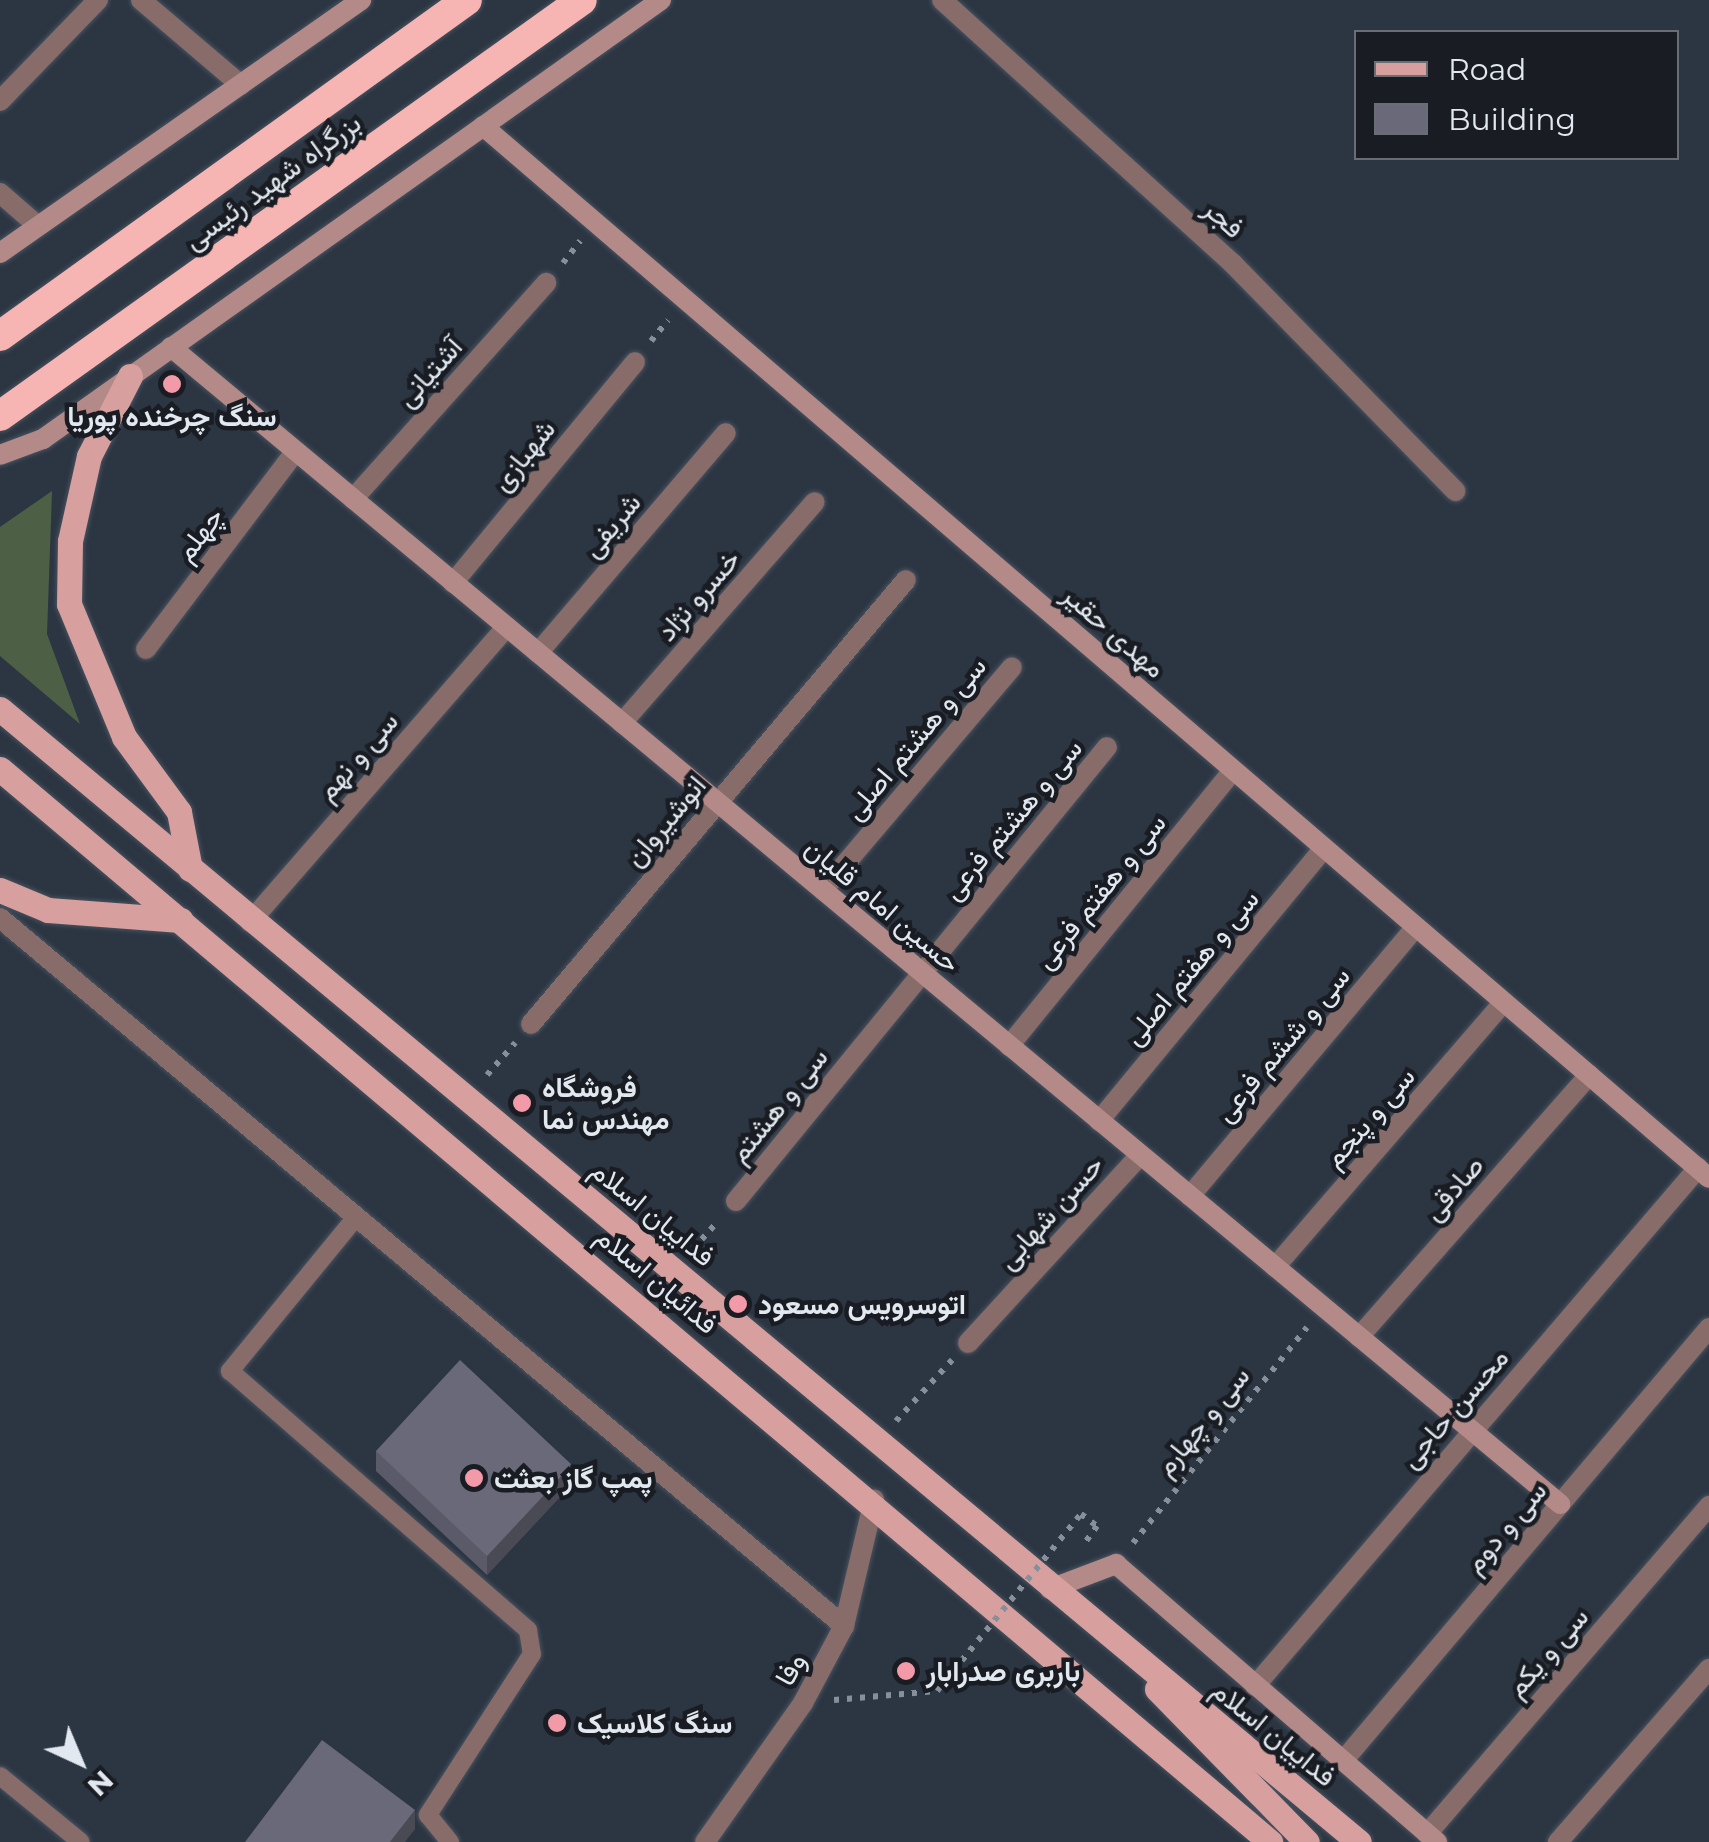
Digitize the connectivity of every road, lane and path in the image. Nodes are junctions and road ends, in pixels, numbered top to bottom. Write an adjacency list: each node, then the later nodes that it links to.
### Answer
1 (98, 0): 9 (street)
2 (141, 0): 8 (street)
3 (361, 0): 8 (street)
4 (467, 0): 17 (highway, بزرگراه شهید رئیسی)
5 (582, 0): 21 (highway, بزرگراه شهید رئیسی)
6 (661, 0): 10 (street)
7 (942, 0): 25 (street, فجر)
8 (241, 85): 13 (street)
9 (0, 102)
10 (483, 126): 12 (street, مهدی حقیر); 18 (street)
11 (0, 193): 13 (street)
12 (595, 223): 15 (path); 16 (street, مهدی حقیر)
13 (38, 226): 14 (street)
14 (0, 253)
15 (546, 283): 26 (street, آشتیانی)
16 (684, 300): 19 (path); 38 (street, مهدی حقیر)
17 (0, 336)
18 (171, 347): 20 (street); 23 (street, حسین امام قلیان)
19 (635, 362): 29 (street, شهبازی)
20 (130, 376): 24 (street); 41 (main road)
21 (0, 416)
22 (726, 433): 32 (street, شریفی)
23 (296, 452): 26 (street, حسین امام قلیان); 31 (street, چهلم)
24 (0, 454)
25 (1455, 491)
26 (352, 499): 29 (street, حسین امام قلیان)
27 (814, 502): 35 (street, خسرو نژاد)
28 (906, 580): 39 (street, انوشیروان)
29 (453, 583): 30 (street, حسین امام قلیان)
30 (506, 627): 32 (street, حسین امام قلیان); 46 (street, سی و نهم)
31 (146, 649)
32 (538, 653): 35 (street, حسین امام قلیان)
33 (1012, 667): 43 (street, سی و هشتم اصلی)
34 (0, 709): 41 (main road, فداییان اسلام)
35 (622, 724): 39 (street, حسین امام قلیان)
36 (1107, 748): 48 (street, سی و هشتم فرعی)
37 (0, 769): 45 (main road, فدائیان اسلام)
38 (1233, 770): 40 (street, مهدی حقیر); 51 (street, سی و هفتم فرعی)
39 (716, 802): 43 (street, حسین امام قلیان); 50 (street, انوشیروان)
40 (1324, 848): 47 (street, مهدی حقیر); 54 (street, سی و هفتم اصلی)
41 (190, 870): 46 (main road, فداییان اسلام)
42 (0, 890): 45 (main road)
43 (823, 890): 48 (street, حسین امام قلیان)
44 (0, 918): 59 (street)
45 (181, 920): 68 (main road, فدائیان اسلام)
46 (250, 922): 53 (main road, فداییان اسلام)
47 (1416, 927): 49 (street, مهدی حقیر); 57 (street, سی و ششم فرعی)
48 (920, 972): 51 (street, حسین امام قلیان); 58 (street, سی و هشتم)
49 (1504, 1002): 52 (street, مهدی حقیر); 60 (street, سی و پنجم)
50 (531, 1024): 53 (path)
51 (1009, 1046): 54 (street, حسین امام قلیان)
52 (1589, 1075): 56 (street, مهدی حقیر); 64 (street, صادقی)
53 (466, 1098): 61 (main road, فداییان اسلام)
54 (1099, 1120): 55 (street, حسین امام قلیان)
55 (1140, 1154): 57 (street, حسین امام قلیان); 65 (street, حسن شهابی)
56 (1703, 1173): 66 (street, محسن حاجی)
57 (1190, 1196): 60 (street, حسین امام قلیان)
58 (736, 1201): 61 (path, سی و هشتم)
59 (352, 1222): 74 (street); 83 (lane)
60 (1275, 1267): 62 (street, حسین امام قلیان)
61 (675, 1269): 67 (main road, فداییان اسلام)
62 (1323, 1307): 64 (street, حسین امام قلیان); 72 (path, سی و چهارم)
63 (1709, 1328): 69 (street, سی و دوم)
64 (1359, 1337): 66 (street, حسین امام قلیان)
65 (968, 1343): 67 (path)
66 (1471, 1430): 69 (street, حسین امام قلیان); 77 (street, محسن حاجی)
67 (878, 1440): 73 (main road, فداییان اسلام)
68 (874, 1500): 74 (street, وفا); 85 (main road, فدائیان اسلام)
69 (1560, 1504): 79 (street, سی و دوم)
70 (1709, 1506): 81 (street, سی و یکم)
71 (1097, 1526): 78 (path, bridge)
72 (1116, 1564): 73 (street); 77 (street)
73 (1050, 1589): 75 (main road, فداییان اسلام)
74 (844, 1626): 78 (street, وفا)
75 (1132, 1656): 86 (main road); 87 (main road, فداییان اسلام)
76 (1709, 1669): 88 (street)
77 (1255, 1686): 79 (street)
78 (803, 1703): 84 (street, وفا)
79 (1343, 1762): 81 (street)
80 (0, 1776): 82 (lane)
81 (1432, 1838)
82 (81, 1842)
83 (450, 1842)
84 (705, 1842)
85 (1270, 1842)
86 (1307, 1842)
87 (1359, 1842)
88 (1558, 1842)

